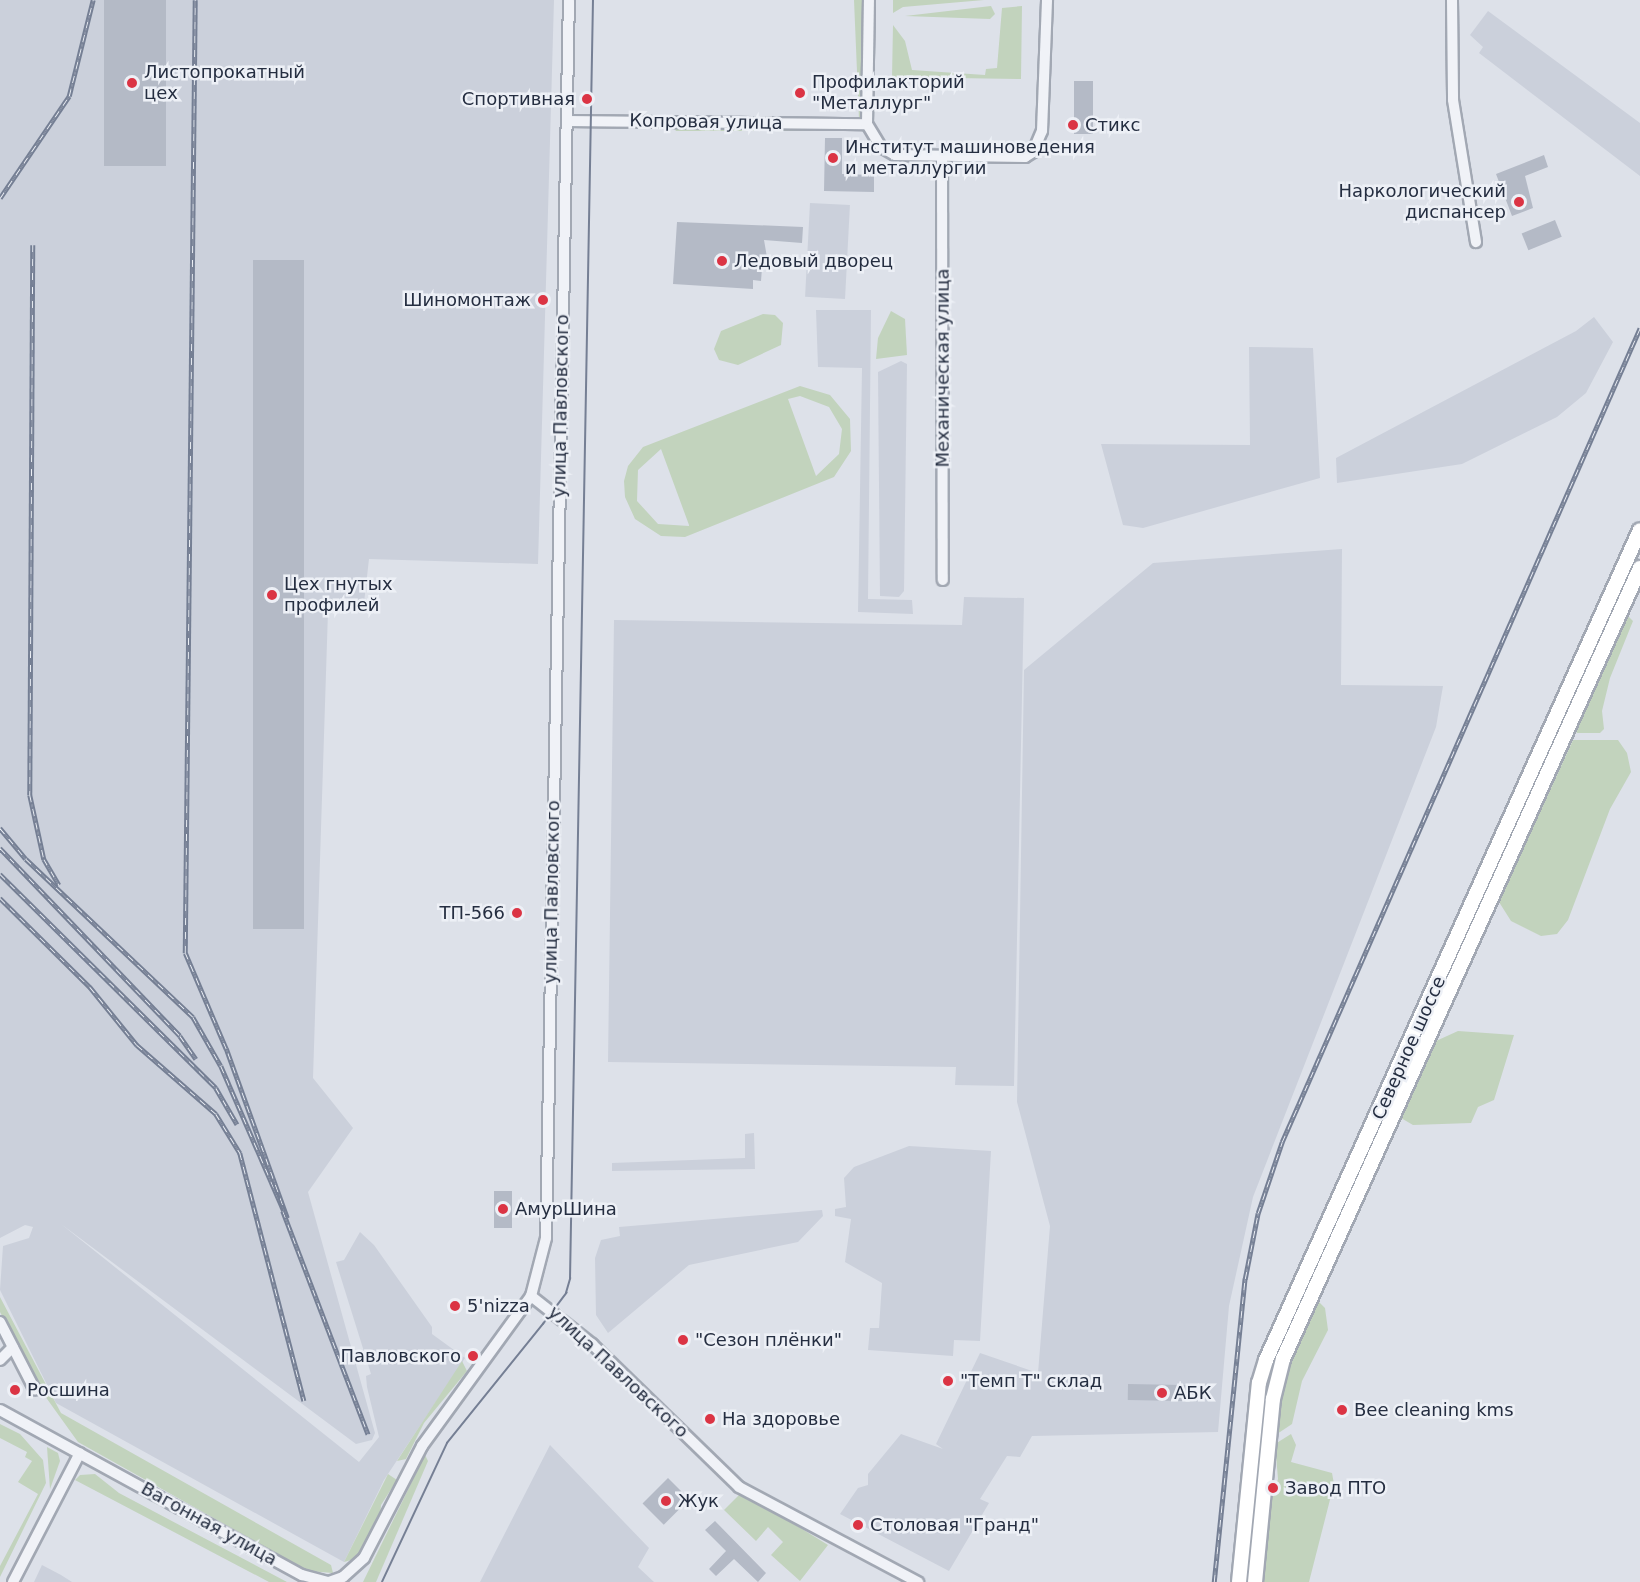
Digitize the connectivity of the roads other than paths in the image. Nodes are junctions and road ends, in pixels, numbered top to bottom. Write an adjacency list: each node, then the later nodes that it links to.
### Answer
1 (569, 0): 5 (street, улица Павловского)
2 (869, 0): 6 (street)
3 (1047, 0): 7 (street)
4 (1452, 0): 8 (street)
5 (567, 121): 6 (street, Копровая улица); 16 (street, улица Павловского)
6 (867, 124): 7 (street)
7 (942, 156): 11 (street, Механическая улица)
8 (1476, 242)
9 (1640, 530): 12 (main road, Северное шоссе)
10 (1640, 568): 13 (main road, Северное шоссе)
11 (943, 579)
12 (1609, 597): 13 (main road); 14 (main road, Северное шоссе)
13 (1624, 603): 14 (main road, Северное шоссе)
14 (1429, 1021): 15 (main road, Северное шоссе); 17 (main road, Северное шоссе)
15 (1300, 1290): 17 (main road); 26 (main road, Северное шоссе)
16 (531, 1296): 23 (street, Вагонная улица); 25 (street, улица Павловского)
17 (1313, 1296): 27 (main road, Северное шоссе)
18 (0, 1322): 19 (street)
19 (13, 1347): 20 (street); 21 (street)
20 (0, 1360)
21 (35, 1390)
22 (0, 1410): 23 (street, Вагонная улица)
23 (80, 1453): 24 (street)
24 (12, 1582)
25 (918, 1582)
26 (1239, 1582)
27 (1255, 1582)

